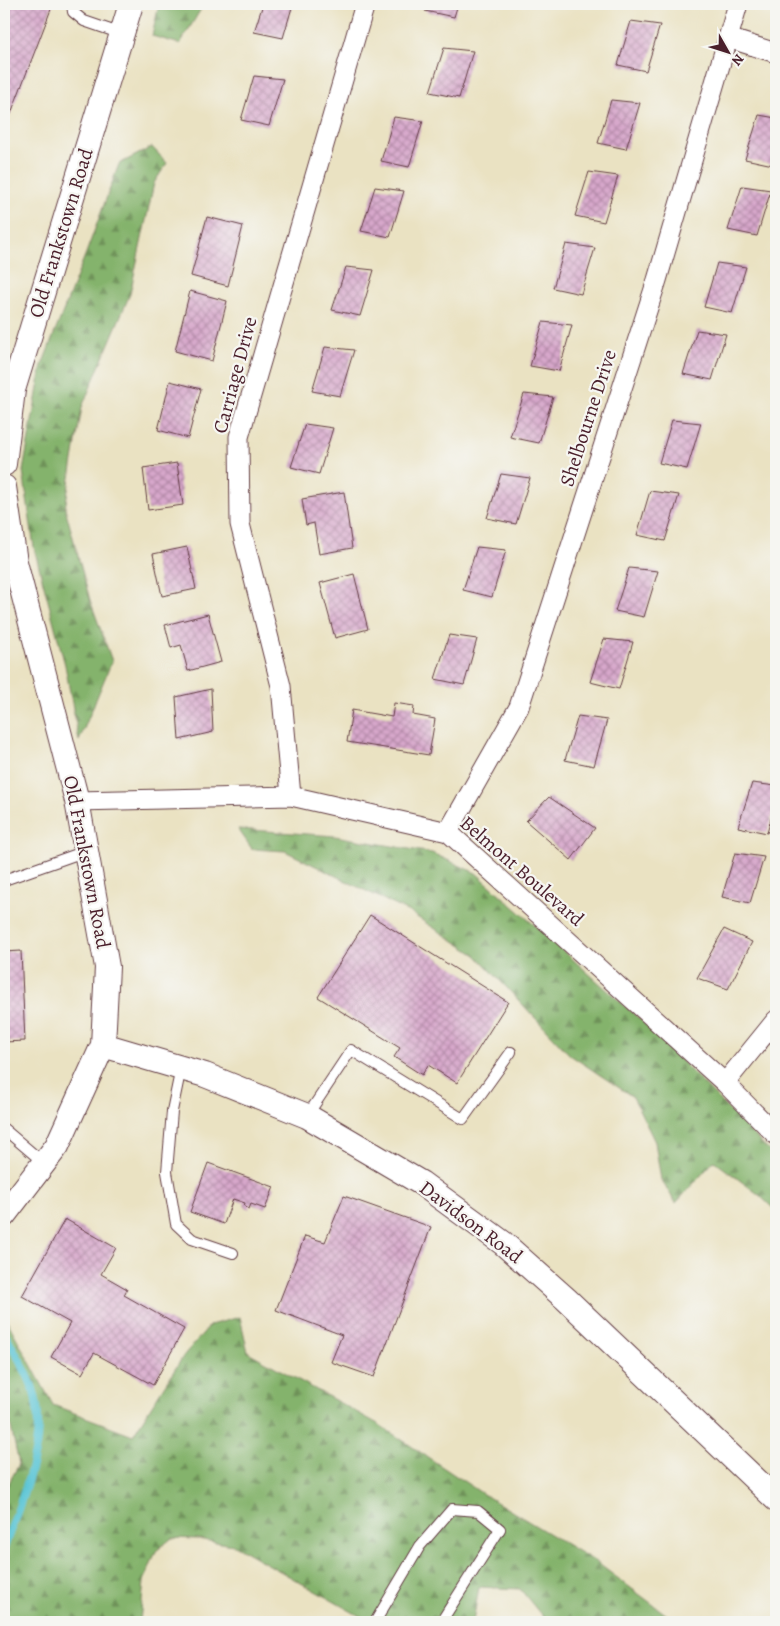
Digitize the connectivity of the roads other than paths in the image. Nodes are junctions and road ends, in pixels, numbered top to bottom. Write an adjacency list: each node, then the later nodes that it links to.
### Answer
1 (72, 4): 5 (lane)
2 (131, 4): 5 (street, Old Frankstown Road)
3 (365, 4): 10 (street, Carriage Drive)
4 (738, 4): 6 (street, Shelbourne Drive)
5 (122, 34): 8 (street, Old Frankstown Road)
6 (728, 38): 7 (street); 12 (street, Shelbourne Drive)
7 (776, 53)
8 (4, 464)
9 (4, 487): 11 (street, Old Frankstown Road)
10 (291, 796): 11 (street, Belmont Boulevard); 12 (street, Belmont Boulevard)
11 (77, 801): 13 (street, Old Frankstown Road)
12 (448, 832): 19 (street, Belmont Boulevard)
13 (86, 851): 14 (lane); 16 (street, Old Frankstown Road)
14 (4, 880)
15 (776, 1020): 19 (street)
16 (103, 1045): 18 (street, Davidson Road); 23 (street, Old Frankstown Road)
17 (511, 1052): 20 (lane)
18 (180, 1068): 20 (street, Davidson Road); 25 (lane)
19 (725, 1083): 22 (street, Belmont Boulevard)
20 (307, 1116): 26 (street, Davidson Road)
21 (4, 1129): 23 (lane)
22 (776, 1135)
23 (44, 1162): 24 (street, Old Frankstown Road)
24 (4, 1215)
25 (233, 1253)
26 (776, 1499)
27 (375, 1622): 28 (lane)
28 (441, 1622)

